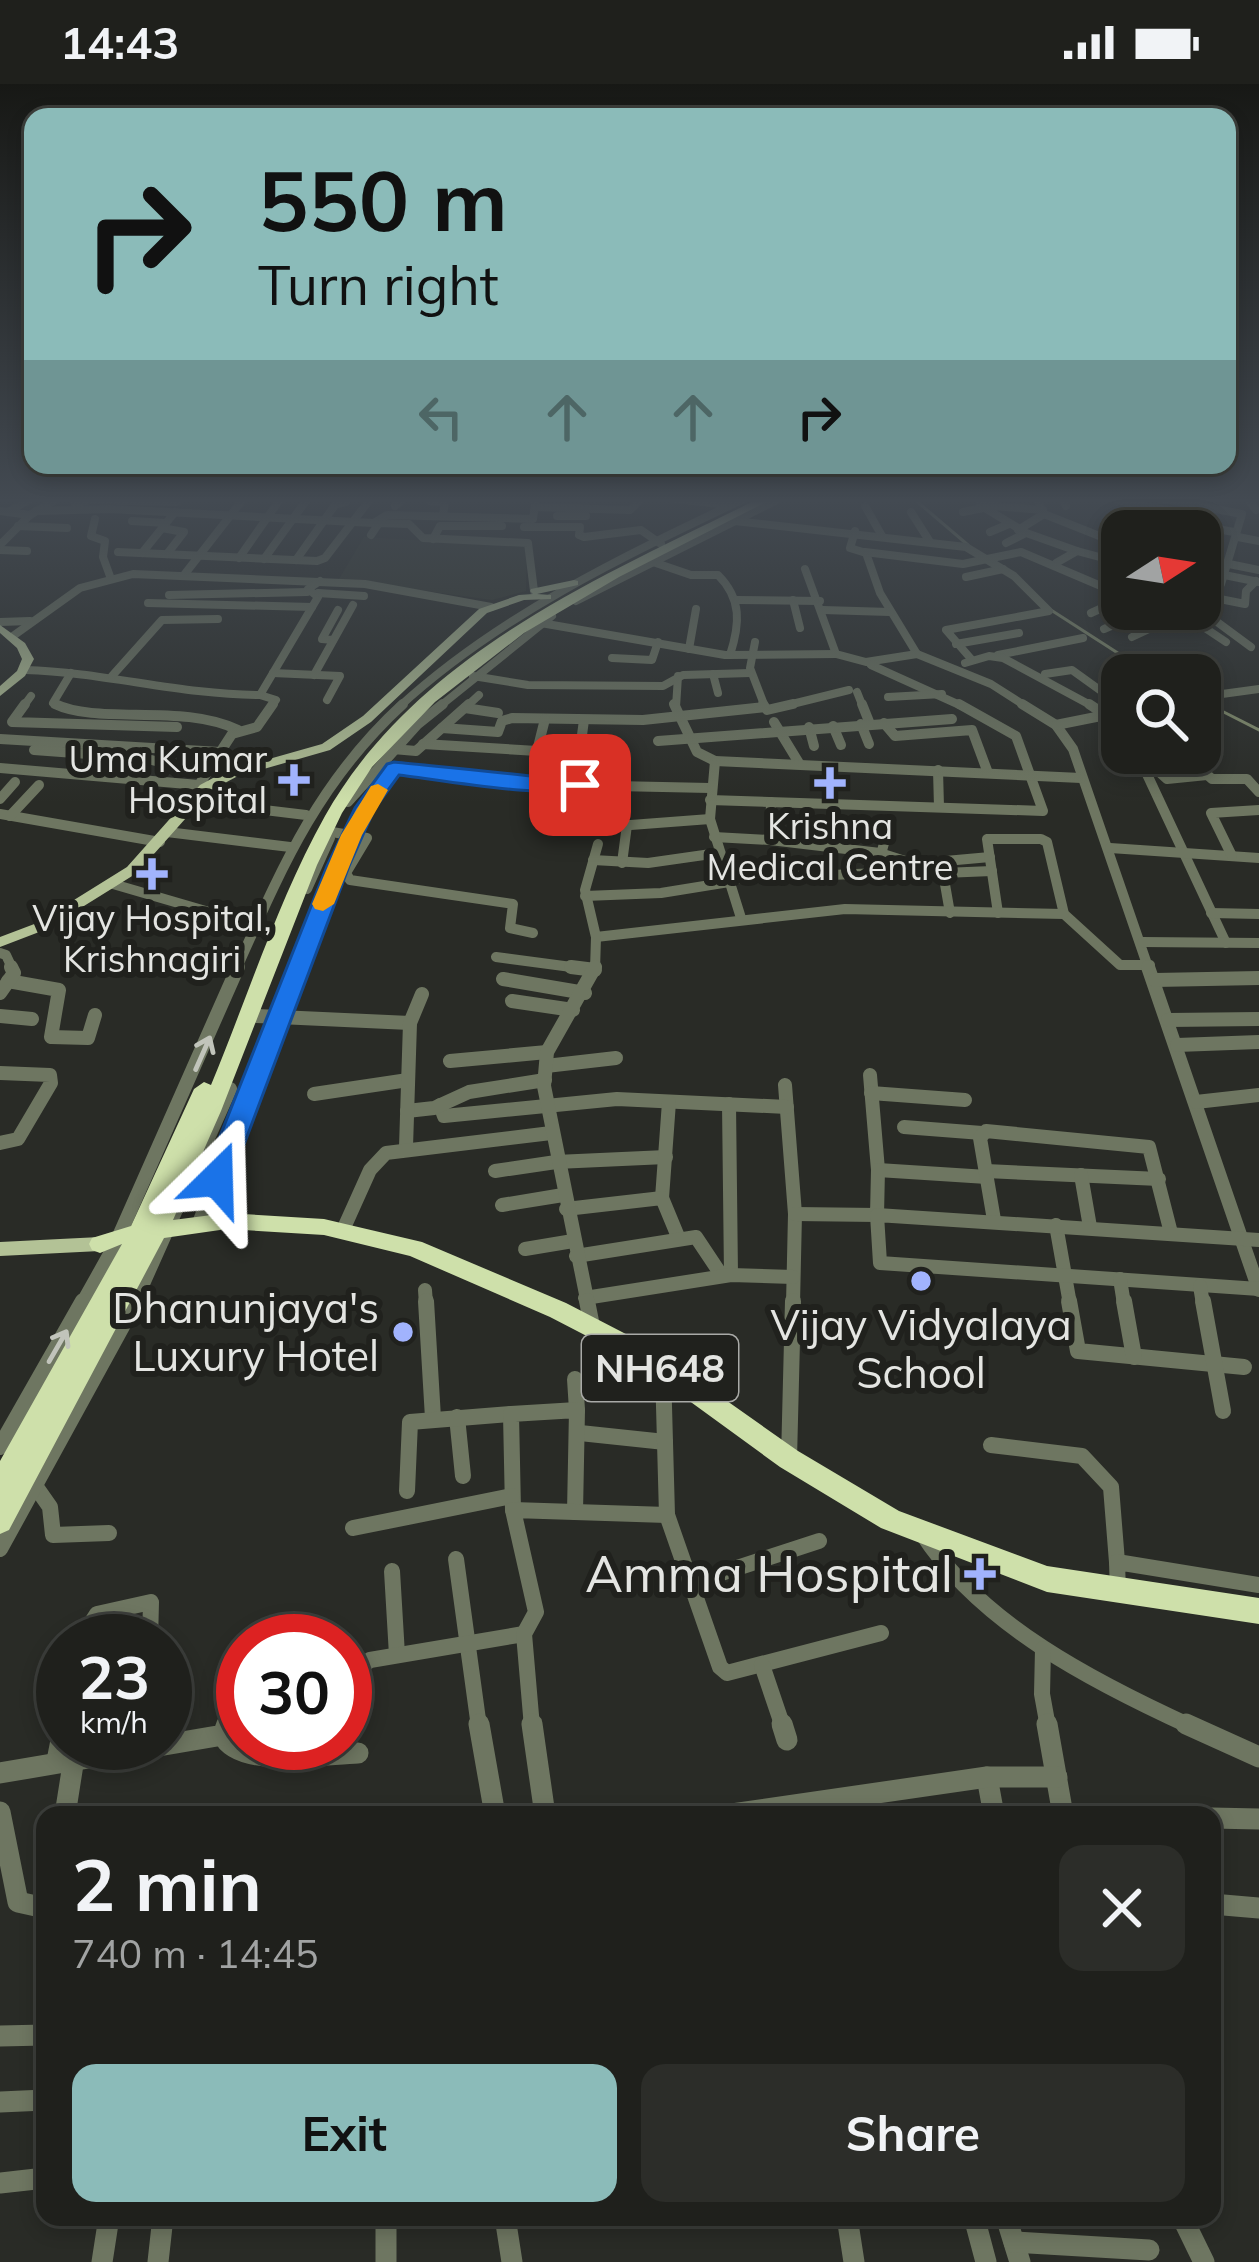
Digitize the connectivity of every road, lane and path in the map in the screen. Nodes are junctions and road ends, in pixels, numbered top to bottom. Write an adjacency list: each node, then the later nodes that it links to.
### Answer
1 (58, 600): 28 (street)
2 (313, 600): 21 (street)
3 (456, 600): 20 (street)
4 (517, 600): 20 (main road)
5 (518, 600): 20 (main road)
6 (536, 600): 75 (street)
7 (551, 600): 75 (highway)
8 (565, 600): 102 (highway)
9 (583, 600): 30 (street)
10 (736, 600): 11 (street); 50 (street)
11 (764, 600): 12 (street); 26 (street)
12 (793, 600): 18 (street); 33 (street)
13 (819, 600): 18 (street)
14 (885, 600): 24 (street)
15 (1037, 600): 29 (street)
16 (148, 604): 21 (street)
17 (353, 604): 40 (street)
18 (821, 605): 24 (street); 48 (street)
19 (1101, 605): 25 (street)
20 (487, 606): 131 (main road)
21 (312, 607): 59 (street)
22 (696, 609): 47 (street)
23 (338, 610): 40 (street)
24 (890, 611): 49 (street)
25 (1091, 613)
26 (768, 616)
27 (218, 619): 64 (street)
28 (32, 620): 31 (street); 37 (street)
29 (1005, 620): 36 (street); 44 (street)
30 (541, 622): 43 (street); 65 (street)
31 (0, 625): 37 (main road)
32 (1221, 625): 46 (street)
33 (800, 628)
34 (1147, 630): 38 (street)
35 (1208, 630): 42 (street)
36 (1018, 633): 44 (street); 45 (street)
37 (13, 636): 56 (main road); 67 (main road)
38 (1132, 637)
39 (1083, 638): 45 (street)
40 (333, 640): 63 (street)
41 (755, 642): 52 (street)
42 (1226, 642)
43 (658, 643): 47 (street); 53 (street)
44 (956, 644): 54 (street)
45 (1033, 647): 51 (street)
46 (1251, 647)
47 (689, 650): 50 (street)
48 (836, 654): 52 (street); 55 (street)
49 (917, 654): 55 (street); 57 (street)
50 (730, 655): 52 (street)
51 (993, 656): 54 (street); 80 (street)
52 (748, 657): 60 (street)
53 (612, 658)
54 (972, 660): 57 (street)
55 (871, 665): 71 (street)
56 (25, 670): 58 (street); 67 (main road)
57 (956, 670): 95 (street)
58 (68, 673): 64 (street); 90 (street)
59 (273, 673): 63 (street); 73 (street)
60 (750, 673): 61 (street); 82 (street)
61 (713, 674): 66 (street); 69 (street)
62 (1045, 674): 76 (street)
63 (314, 675): 77 (street)
64 (112, 676): 73 (street)
65 (473, 676): 66 (street); 102 (street)
66 (678, 676): 85 (street)
67 (0, 688)
68 (1259, 689): 72 (street)
69 (718, 693)
70 (479, 694): 81 (street)
71 (942, 694): 92 (street); 126 (street)
72 (1221, 694)
73 (260, 695): 100 (street)
74 (31, 696): 90 (street)
75 (422, 696): 142 (street); 170 (highway)
76 (1101, 698)
77 (327, 700)
78 (517, 702): 86 (street)
79 (836, 706): 96 (street)
80 (1101, 707)
81 (465, 708): 84 (street); 98 (street)
82 (766, 709): 85 (street); 94 (street); 99 (street)
83 (812, 712): 97 (street)
84 (498, 713)
85 (680, 716): 91 (street); 104 (street)
86 (512, 718): 88 (street); 101 (street)
87 (1101, 718): 95 (street)
88 (545, 719): 91 (street); 113 (street)
89 (952, 719): 92 (street)
90 (191, 720): 100 (street)
91 (584, 720): 134 (street)
92 (898, 722): 93 (street)
93 (884, 723): 94 (street); 122 (street)
94 (866, 724): 96 (street); 109 (street)
95 (1057, 725): 128 (street)
96 (839, 726): 97 (street); 111 (street)
97 (813, 727): 99 (street); 110 (street)
98 (442, 728): 101 (street); 108 (street)
99 (777, 729): 103 (street); 117 (street)
100 (238, 730): 112 (street)
101 (498, 732): 113 (street)
102 (401, 734): 108 (street); 118 (street); 170 (highway)
103 (729, 734): 104 (street); 115 (street)
104 (692, 738): 106 (street); 116 (street)
105 (0, 740): 107 (street)
106 (658, 742)
107 (14, 744): 112 (street); 114 (street); 131 (street)
108 (423, 744): 113 (street)
109 (869, 744)
110 (814, 746)
111 (842, 746)
112 (220, 752): 131 (street)
113 (490, 752)
114 (0, 753)
115 (740, 760): 116 (street); 117 (street)
116 (716, 761): 136 (street)
117 (799, 764): 121 (street)
118 (376, 766): 120 (street); 147 (street)
119 (0, 768): 131 (street)
120 (394, 768): 134 (street); 149 (street)
121 (938, 770): 122 (street); 140 (street)
122 (988, 773): 126 (street)
123 (1146, 774): 132 (street)
124 (1161, 774): 127 (street)
125 (1207, 774): 127 (street)
126 (1034, 775): 128 (street); 140 (street)
127 (1210, 777): 129 (street); 132 (street)
128 (1081, 778): 155 (street)
129 (1253, 778): 135 (street)
130 (15, 782): 137 (street)
131 (203, 782): 138 (main road)
132 (1150, 783): 156 (street)
133 (39, 785): 143 (street)
134 (617, 786): 136 (street)
135 (1259, 792)
136 (710, 794): 139 (street); 144 (street)
137 (0, 799)
138 (191, 801): 142 (street); 150 (main road)
139 (771, 802): 140 (street); 152 (street)
140 (939, 807)
141 (1259, 810): 159 (street)
142 (307, 814): 154 (street)
143 (5, 815): 150 (street)
144 (710, 819): 145 (street); 151 (street)
145 (627, 825): 146 (street); 162 (street)
146 (591, 828)
147 (332, 832): 149 (street); 170 (street)
148 (887, 832): 158 (street)
149 (351, 835): 173 (street); 181 (street)
150 (164, 837): 154 (street); 169 (main road)
151 (714, 837): 152 (street); 157 (street)
152 (770, 841): 158 (street)
153 (598, 844): 161 (street)
154 (290, 847): 254 (street, one-way to 154)
155 (1111, 848): 156 (street); 184 (street)
156 (1181, 852): 159 (street); 176 (street)
157 (718, 853): 163 (street); 168 (street)
158 (880, 853): 164 (street); 166 (street)
159 (1232, 856): 160 (street)
160 (1259, 858)
161 (593, 860): 162 (street); 172 (street)
162 (622, 862): 163 (street)
163 (638, 863): 171 (street)
164 (921, 863): 165 (street); 167 (street)
165 (991, 864): 167 (street); 175 (street); 178 (street)
166 (877, 872): 167 (street); 168 (street)
167 (939, 872): 174 (street)
168 (728, 881): 171 (street); 180 (street)
169 (113, 884): 177 (street); 183 (main road)
170 (295, 893): 173 (street); 201 (street); 275 (highway)
171 (638, 895): 172 (street)
172 (585, 896): 182 (street)
173 (324, 902): 202 (street)
174 (950, 913): 175 (street); 180 (street)
175 (998, 913): 178 (street)
176 (1211, 913): 179 (street); 185 (street)
177 (216, 914)
178 (1064, 914): 189 (street)
179 (1259, 914)
180 (741, 918): 182 (street)
181 (533, 933)
182 (596, 937): 190 (street)
183 (0, 942)
184 (1142, 942): 185 (street); 189 (street)
185 (1226, 943): 186 (street)
186 (1259, 944)
187 (0, 952): 194 (street)
188 (496, 957): 190 (street)
189 (1150, 965): 193 (street)
190 (595, 970): 195 (street)
191 (1259, 978): 193 (street)
192 (503, 980): 195 (street)
193 (1155, 980): 206 (street)
194 (4, 987): 199 (street)
195 (585, 992): 198 (street)
196 (422, 994): 207 (street)
197 (512, 1000): 198 (street)
198 (573, 1010): 212 (street)
199 (95, 1015)
200 (0, 1016): 203 (street)
201 (257, 1016): 202 (street); 250 (street)
202 (282, 1018): 207 (street); 246 (street)
203 (32, 1019)
204 (1244, 1019): 205 (street); 206 (street); 208 (street)
205 (1259, 1019)
206 (1168, 1020): 209 (street)
207 (410, 1023): 215 (street)
208 (1257, 1042): 209 (street)
209 (1177, 1045): 222 (street)
210 (616, 1058): 212 (street)
211 (450, 1061): 212 (street)
212 (546, 1066): 223 (street); 225 (street)
213 (0, 1073): 231 (street)
214 (870, 1075): 217 (street)
215 (408, 1080): 218 (street); 227 (street)
216 (785, 1085): 226 (street)
217 (871, 1093): 220 (street); 235 (street)
218 (314, 1094)
219 (1259, 1095): 222 (street)
220 (965, 1100)
221 (669, 1102): 223 (street); 224 (street); 233 (street)
222 (1196, 1102): 253 (street)
223 (547, 1104): 225 (street); 229 (street)
224 (729, 1104): 226 (street); 259 (street)
225 (440, 1105): 227 (street)
226 (787, 1107): 243 (street)
227 (407, 1111): 232 (street)
228 (904, 1127): 230 (street)
229 (551, 1133): 232 (street); 234 (street)
230 (982, 1133): 237 (street); 239 (street)
231 (0, 1143)
232 (406, 1147): 249 (street)
233 (666, 1157): 234 (street); 240 (street)
234 (556, 1162): 236 (street); 241 (street)
235 (878, 1170): 237 (street); 244 (street)
236 (495, 1172)
237 (986, 1174): 238 (street); 245 (street)
238 (1081, 1175): 239 (street); 248 (street)
239 (1160, 1179): 251 (street)
240 (662, 1198): 241 (street); 252 (street)
241 (564, 1202): 242 (street); 255 (street)
242 (502, 1205)
243 (795, 1214): 244 (street); 261 (street)
244 (877, 1215): 245 (street); 260 (street)
245 (994, 1220): 247 (street)
246 (199, 1223): 249 (highway, NH648); 250 (highway, NH648)
247 (1056, 1225): 248 (street); 260 (street)
248 (1090, 1227): 251 (street)
249 (344, 1230): 258 (highway, NH648)
250 (172, 1231): 254 (highway, NH648); 258 (highway, NH648); 286 (street)
251 (1171, 1233): 253 (street)
252 (679, 1239): 255 (street); 259 (street)
253 (1251, 1240): 264 (street)
254 (111, 1242): 257 (main road); 282 (street, one-way to 254)
255 (574, 1248): 256 (street); 266 (street)
256 (525, 1249)
257 (0, 1250)
258 (437, 1260): 267 (highway, NH648)
259 (726, 1275): 261 (street); 266 (street)
260 (1064, 1275): 262 (street); 268 (street)
261 (793, 1277): 283 (street)
262 (1120, 1279): 263 (street); 268 (street)
263 (1200, 1286): 264 (street); 269 (street)
264 (1259, 1289)
265 (425, 1290): 278 (street)
266 (585, 1298): 267 (street)
267 (592, 1326): 271 (highway, NH648)
268 (1134, 1357): 269 (street)
269 (1215, 1365): 270 (street); 274 (street)
270 (1244, 1367)
271 (663, 1370): 280 (street); 283 (highway, NH648)
272 (575, 1379): 273 (street)
273 (577, 1410): 276 (street); 279 (street)
274 (1223, 1411)
275 (51, 1414): 285 (highway); 291 (highway)
276 (511, 1414): 277 (street); 288 (street)
277 (458, 1417): 278 (street); 284 (street)
278 (433, 1418): 287 (street)
279 (580, 1433): 280 (street); 289 (street)
280 (665, 1442): 290 (street)
281 (992, 1445): 298 (street)
282 (0, 1448)
283 (788, 1459): 293 (highway, NH648)
284 (463, 1476)
285 (0, 1485)
286 (36, 1487): 294 (street); 296 (street)
287 (407, 1491)
288 (513, 1503): 289 (street); 292 (street); 307 (street)
289 (575, 1512): 290 (street)
290 (667, 1515): 300 (street)
291 (0, 1522)
292 (353, 1528)
293 (917, 1528): 302 (highway, NH648); 309 (street)
294 (109, 1532)
295 (819, 1541): 300 (street)
296 (0, 1549)
297 (456, 1559): 308 (street)
298 (1117, 1562): 301 (street); 302 (street)
299 (392, 1571): 310 (street)
300 (691, 1583): 312 (street)
301 (1259, 1585)
302 (1118, 1592): 303 (highway, NH648)
303 (1259, 1611)
304 (92, 1614): 305 (street)
305 (151, 1614)
306 (881, 1633): 312 (street)
307 (524, 1634): 308 (street); 322 (street)
308 (464, 1641): 310 (street); 321 (street)
309 (1042, 1648): 314 (street); 319 (street)
310 (397, 1655): 311 (street)
311 (372, 1660)
312 (762, 1665): 313 (street)
313 (787, 1740)
314 (1259, 1757)
315 (36, 1765): 317 (street)
316 (66, 1770): 320 (street)
317 (0, 1773)
318 (987, 1777): 319 (street); 323 (street); 324 (street)
319 (1057, 1777): 325 (street)
320 (65, 1806)
321 (493, 1806)
322 (543, 1806)
323 (828, 1806)
324 (992, 1806)
325 (1062, 1806)
326 (0, 1813): 330 (street)
327 (1221, 1818): 328 (street)
328 (1259, 1819)
329 (1221, 1905): 331 (street)
330 (36, 1908)
331 (1259, 1908)
332 (36, 2035): 333 (street)
333 (0, 2036)
334 (36, 2100): 335 (street)
335 (0, 2102)
336 (36, 2179): 337 (street)
337 (0, 2183)
338 (108, 2226): 347 (street)
339 (162, 2226): 348 (street)
340 (386, 2226): 349 (street)
341 (506, 2226): 350 (street)
342 (848, 2226): 351 (street)
343 (976, 2226): 352 (street)
344 (1186, 2226): 353 (street)
345 (1149, 2250): 346 (street)
346 (1017, 2252)
347 (102, 2262)
348 (158, 2262)
349 (386, 2262)
350 (512, 2262)
351 (854, 2262)
352 (986, 2262)
353 (1204, 2262)

